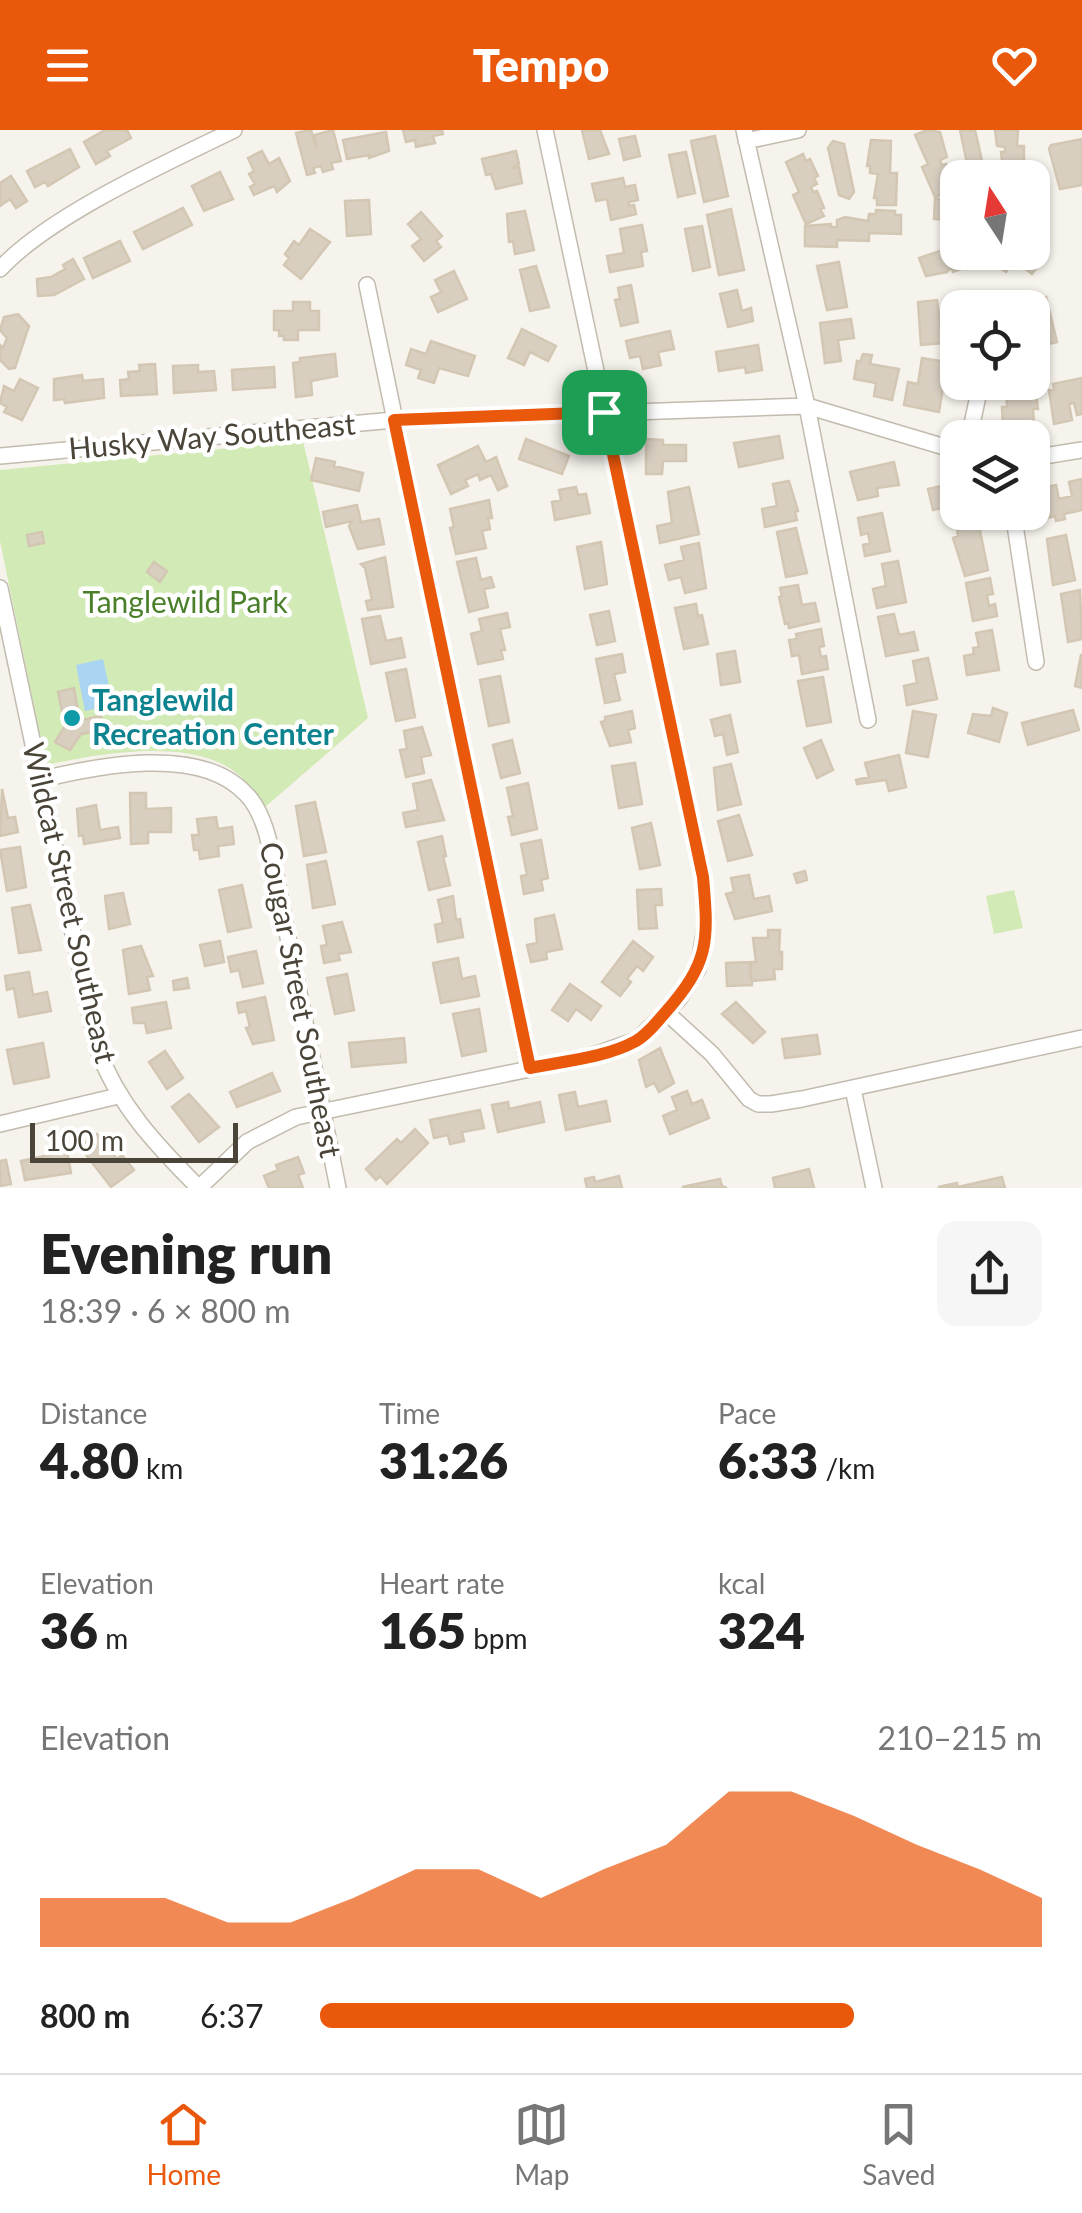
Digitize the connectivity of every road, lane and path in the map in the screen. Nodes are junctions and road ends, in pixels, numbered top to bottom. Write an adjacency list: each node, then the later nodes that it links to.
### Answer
1 (234, 130): 5 (street)
2 (545, 130): 8 (street)
3 (798, 130): 4 (street)
4 (745, 135): 7 (street)
5 (0, 270)
6 (366, 285): 9 (street)
7 (807, 406): 8 (street, Husky Way Southeast); 10 (street, Husky Way Southeast); 17 (street)
8 (604, 412): 9 (street, Husky Way Southeast); 19 (street)
9 (394, 420): 13 (street, Husky Way Southeast); 21 (street)
10 (940, 446)
11 (1082, 450): 12 (street)
12 (1050, 455)
13 (0, 456)
14 (1015, 530): 16 (street)
15 (0, 588): 18 (street, Wildcat Street Southeast)
16 (1036, 662)
17 (868, 720)
18 (39, 780): 23 (street, Wildcat Street Southeast); 24 (street, Cougar Street Southeast)
19 (666, 1012): 21 (street); 22 (street)
20 (1082, 1038): 22 (street)
21 (530, 1068): 24 (street)
22 (853, 1088): 28 (street)
23 (118, 1096): 25 (street); 26 (street, Wildcat Street Southeast)
24 (323, 1110): 26 (street); 27 (street, Cougar Street Southeast)
25 (0, 1124)
26 (199, 1188)
27 (338, 1188)
28 (874, 1188)

